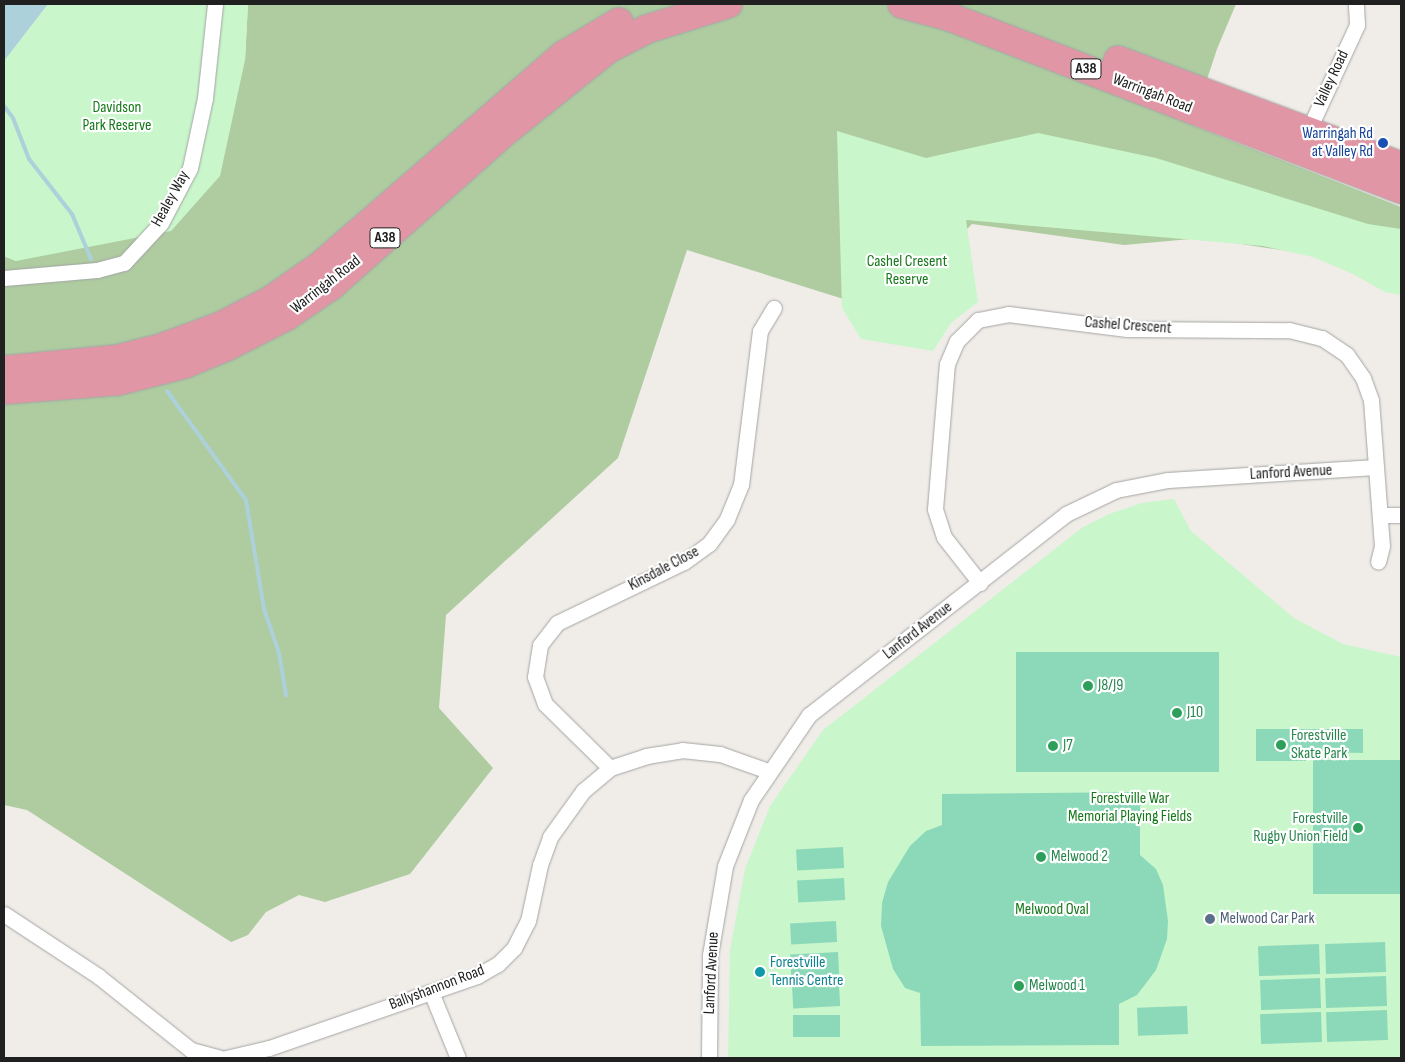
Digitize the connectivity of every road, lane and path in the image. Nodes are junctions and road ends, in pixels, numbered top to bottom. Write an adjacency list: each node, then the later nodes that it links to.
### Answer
1 (215, 4): 10 (street, Healey Way)
2 (662, 4): 12 (highway, Warringah Road / A38)
3 (728, 4): 13 (highway, Warringah Road / A38)
4 (902, 4): 7 (highway, Warringah Road / A38)
5 (966, 4): 7 (highway, Warringah Road / A38)
6 (1356, 4): 7 (street, Valley Road)
7 (1303, 141): 8 (highway, Warringah Road / A38); 9 (highway, Warringah Road / A38)
8 (1401, 166)
9 (1401, 189)
10 (4, 278)
11 (774, 308): 19 (street, Kinsdale Close)
12 (12, 369)
13 (4, 390)
14 (1376, 467): 15 (street, Cashel Crescent); 18 (street, Lanford Avenue); 18 (street, Cashel Crescent)
15 (1380, 515): 16 (street); 17 (street, Cashel Crescent)
16 (1401, 516)
17 (1378, 562)
18 (980, 583): 20 (street, Lanford Avenue)
19 (610, 768): 20 (street, Ballyshannon Road); 22 (street, Ballyshannon Road)
20 (768, 771): 26 (street, Lanford Avenue)
21 (4, 914): 23 (street)
22 (432, 992): 24 (street, Ballyshannon Road); 25 (street)
23 (220, 1058)
24 (226, 1058)
25 (458, 1058)
26 (709, 1058)

